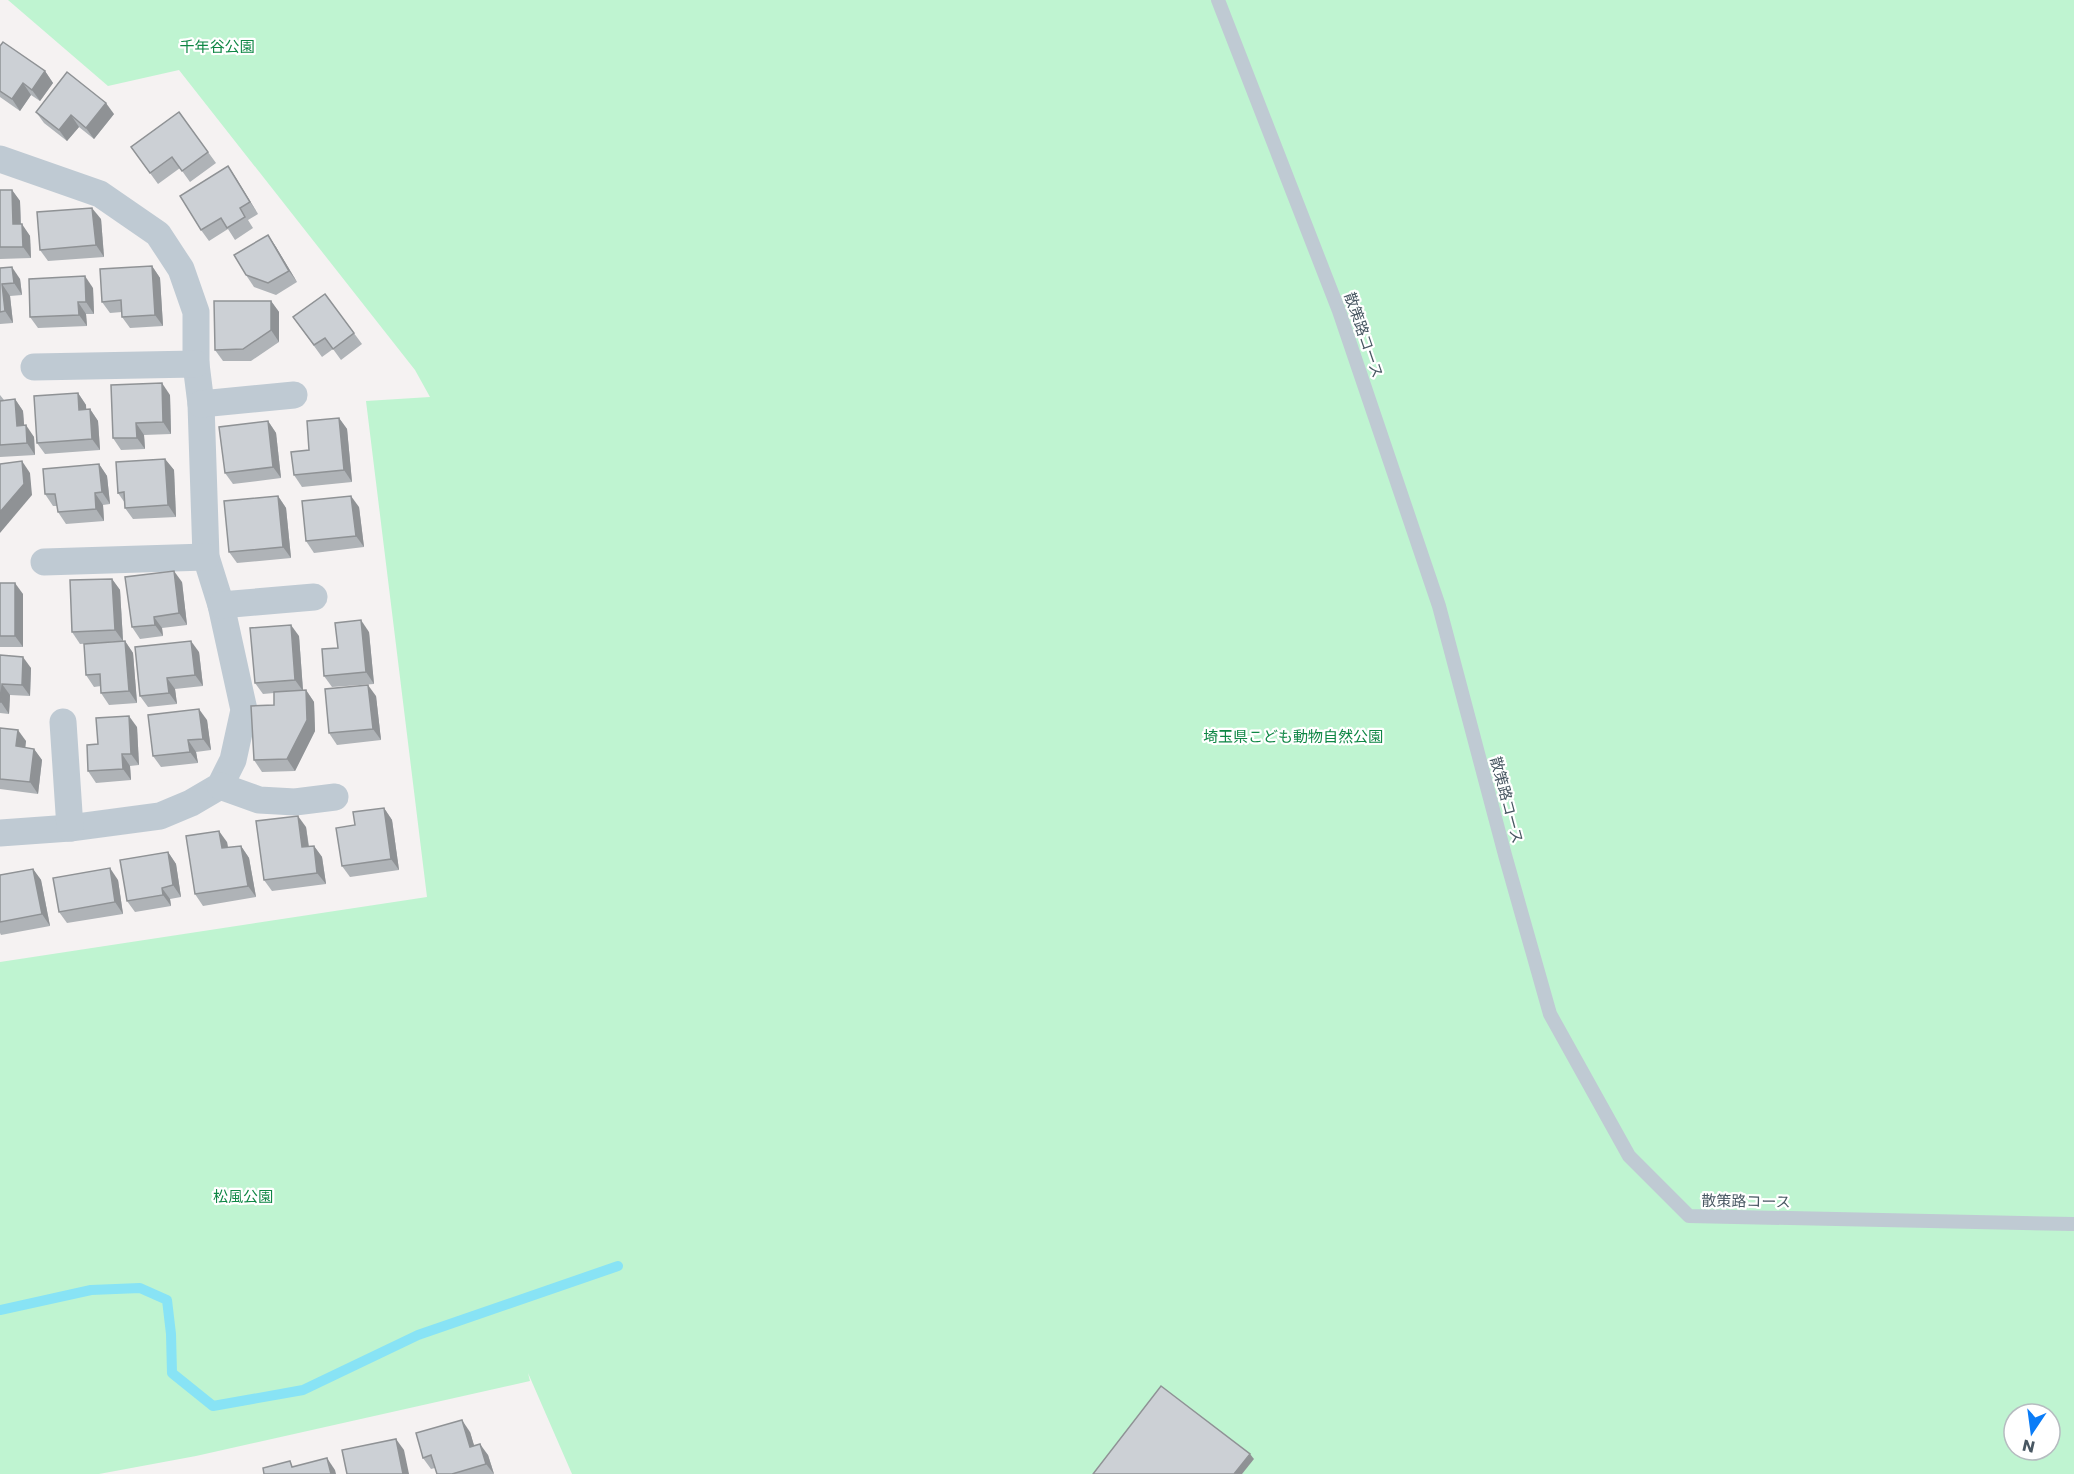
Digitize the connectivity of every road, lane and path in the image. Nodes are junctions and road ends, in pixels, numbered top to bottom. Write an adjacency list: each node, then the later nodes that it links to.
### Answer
1 (1218, 0): 16 (lane, 散策路コース)
2 (0, 159): 3 (street)
3 (196, 364): 4 (street); 6 (street)
4 (34, 367)
5 (294, 395): 6 (street)
6 (201, 404): 7 (street)
7 (206, 557): 8 (street); 10 (street)
8 (44, 562)
9 (314, 597): 10 (street)
10 (221, 605): 12 (street)
11 (63, 722): 14 (street)
12 (220, 786): 13 (street); 14 (street)
13 (335, 797)
14 (70, 828): 15 (street)
15 (0, 833)
16 (2074, 1224)

